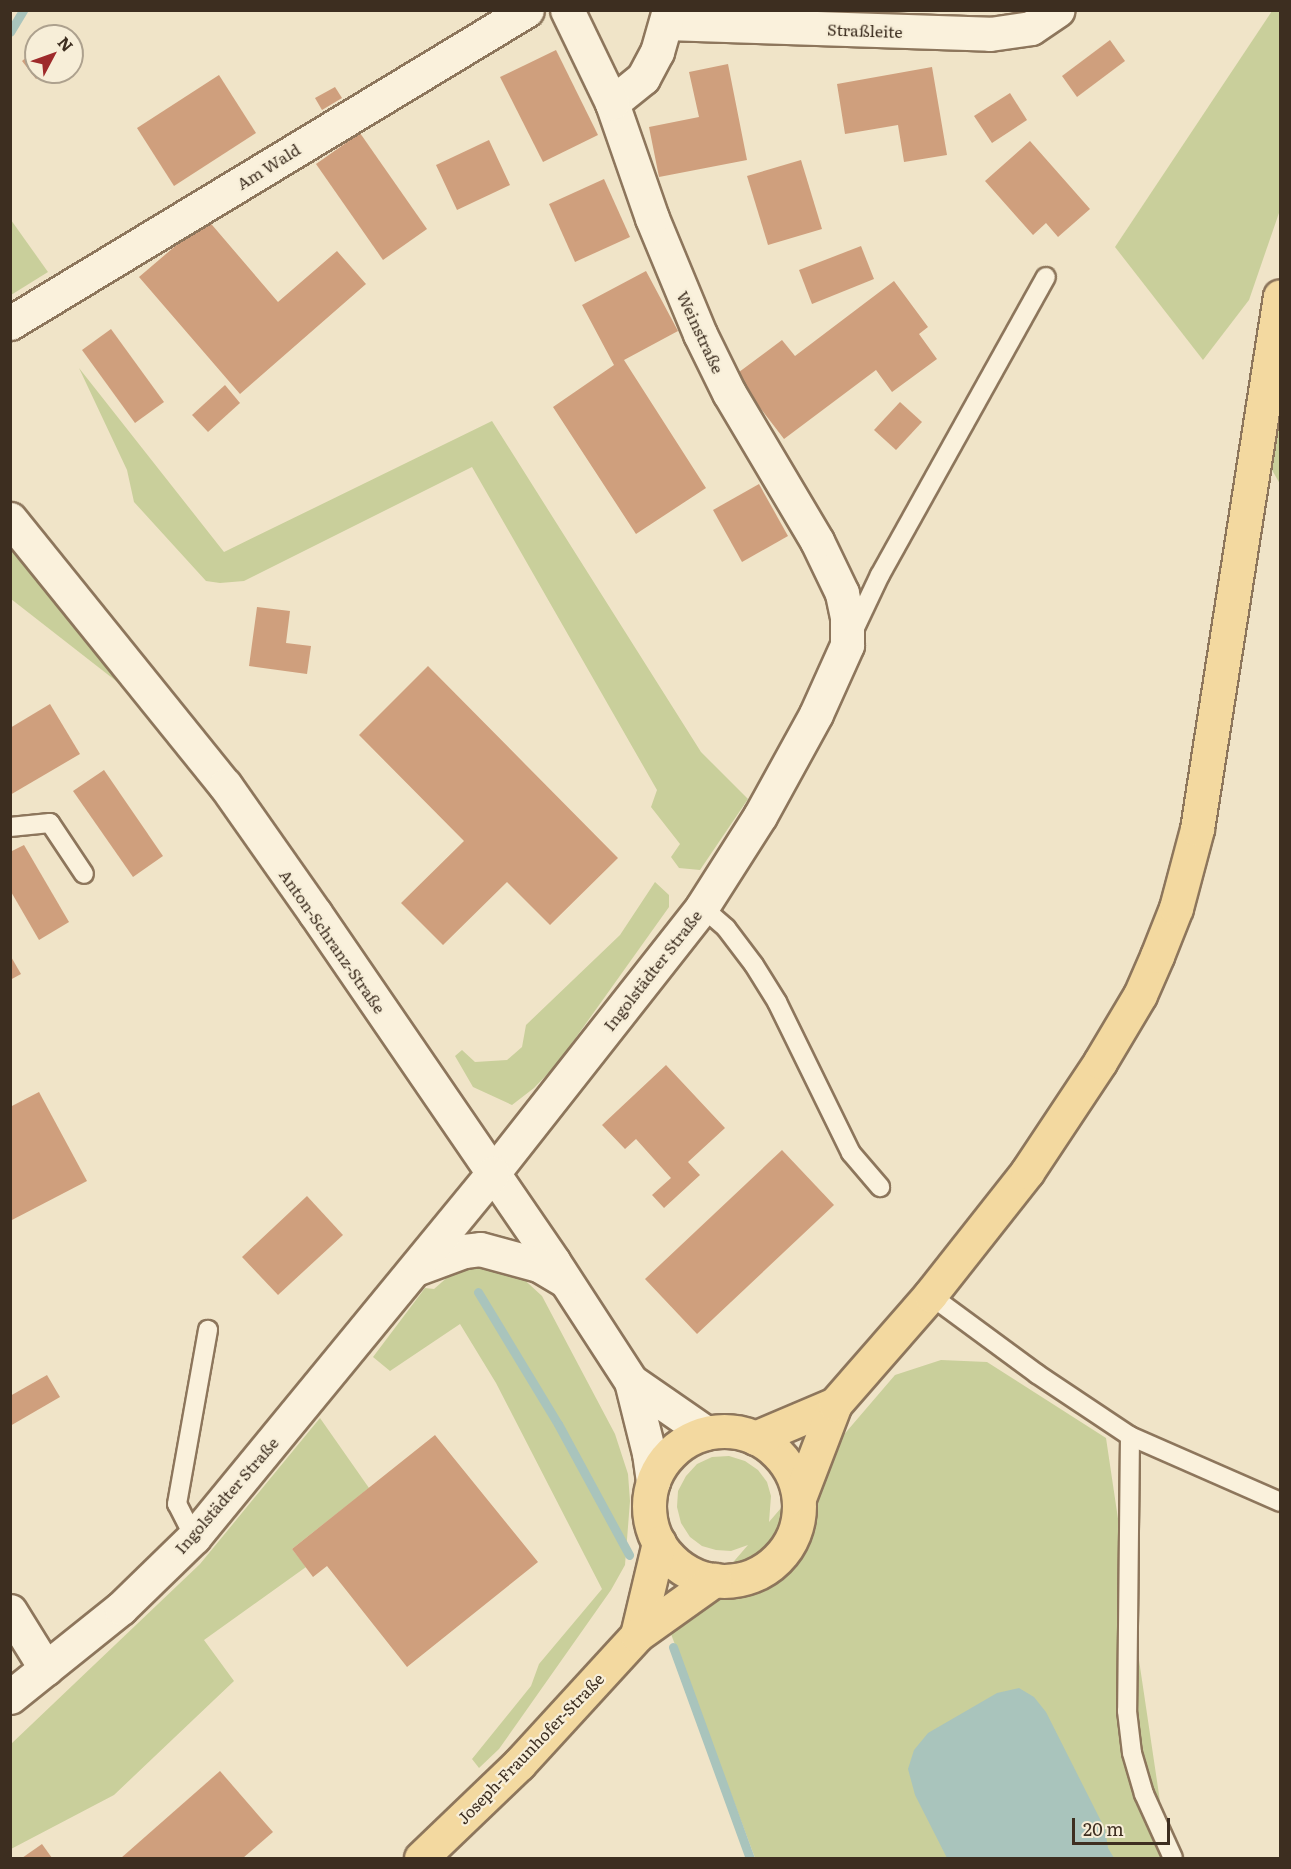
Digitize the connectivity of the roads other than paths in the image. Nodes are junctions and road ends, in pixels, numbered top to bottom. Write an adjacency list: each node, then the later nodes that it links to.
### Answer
1 (527, 10): 8 (street, Am Wald)
2 (567, 10): 5 (street, Weinstraße)
3 (1058, 10): 4 (street, Straßleite)
4 (668, 17): 5 (street, Straßleite)
5 (612, 103): 10 (street, Weinstraße)
6 (1046, 277): 10 (lane)
7 (1281, 296): 18 (main road)
8 (10, 323)
9 (10, 519): 14 (street, Anton-Schranz-Straße)
10 (847, 645): 13 (street, Ingolstädter Straße)
11 (10, 827): 12 (lane)
12 (84, 874)
13 (702, 907): 14 (street, Ingolstädter Straße); 15 (lane)
14 (493, 1173): 16 (street, Ingolstädter Straße); 17 (street, Anton-Schranz-Straße)
15 (880, 1186)
16 (417, 1269): 17 (street, Ingolstädter Straße); 28 (street, Ingolstädter Straße)
17 (566, 1281): 20 (street, Anton-Schranz-Straße)
18 (930, 1295): 21 (main road); 23 (lane)
19 (208, 1330): 28 (lane)
20 (631, 1380): 22 (street, Anton-Schranz-Straße); 25 (street, Anton-Schranz-Straße)
21 (835, 1404): 24 (main road); 26 (main road)
22 (706, 1433): 24 (main road); 25 (main road)
23 (1130, 1436): 27 (lane); 36 (lane)
24 (755, 1438): 26 (main road)
25 (653, 1482): 29 (main road)
26 (799, 1498): 30 (main road)
27 (1281, 1502)
28 (194, 1537): 33 (street, Ingolstädter Straße)
29 (659, 1543): 30 (main road); 32 (main road, Joseph-Fraunhofer-Straße)
30 (714, 1580): 32 (main road, Joseph-Fraunhofer-Straße)
31 (10, 1611): 33 (street)
32 (637, 1635): 35 (main road, Joseph-Fraunhofer-Straße)
33 (46, 1669): 34 (street, Ingolstädter Straße)
34 (10, 1697)
35 (421, 1858)
36 (1173, 1858)

